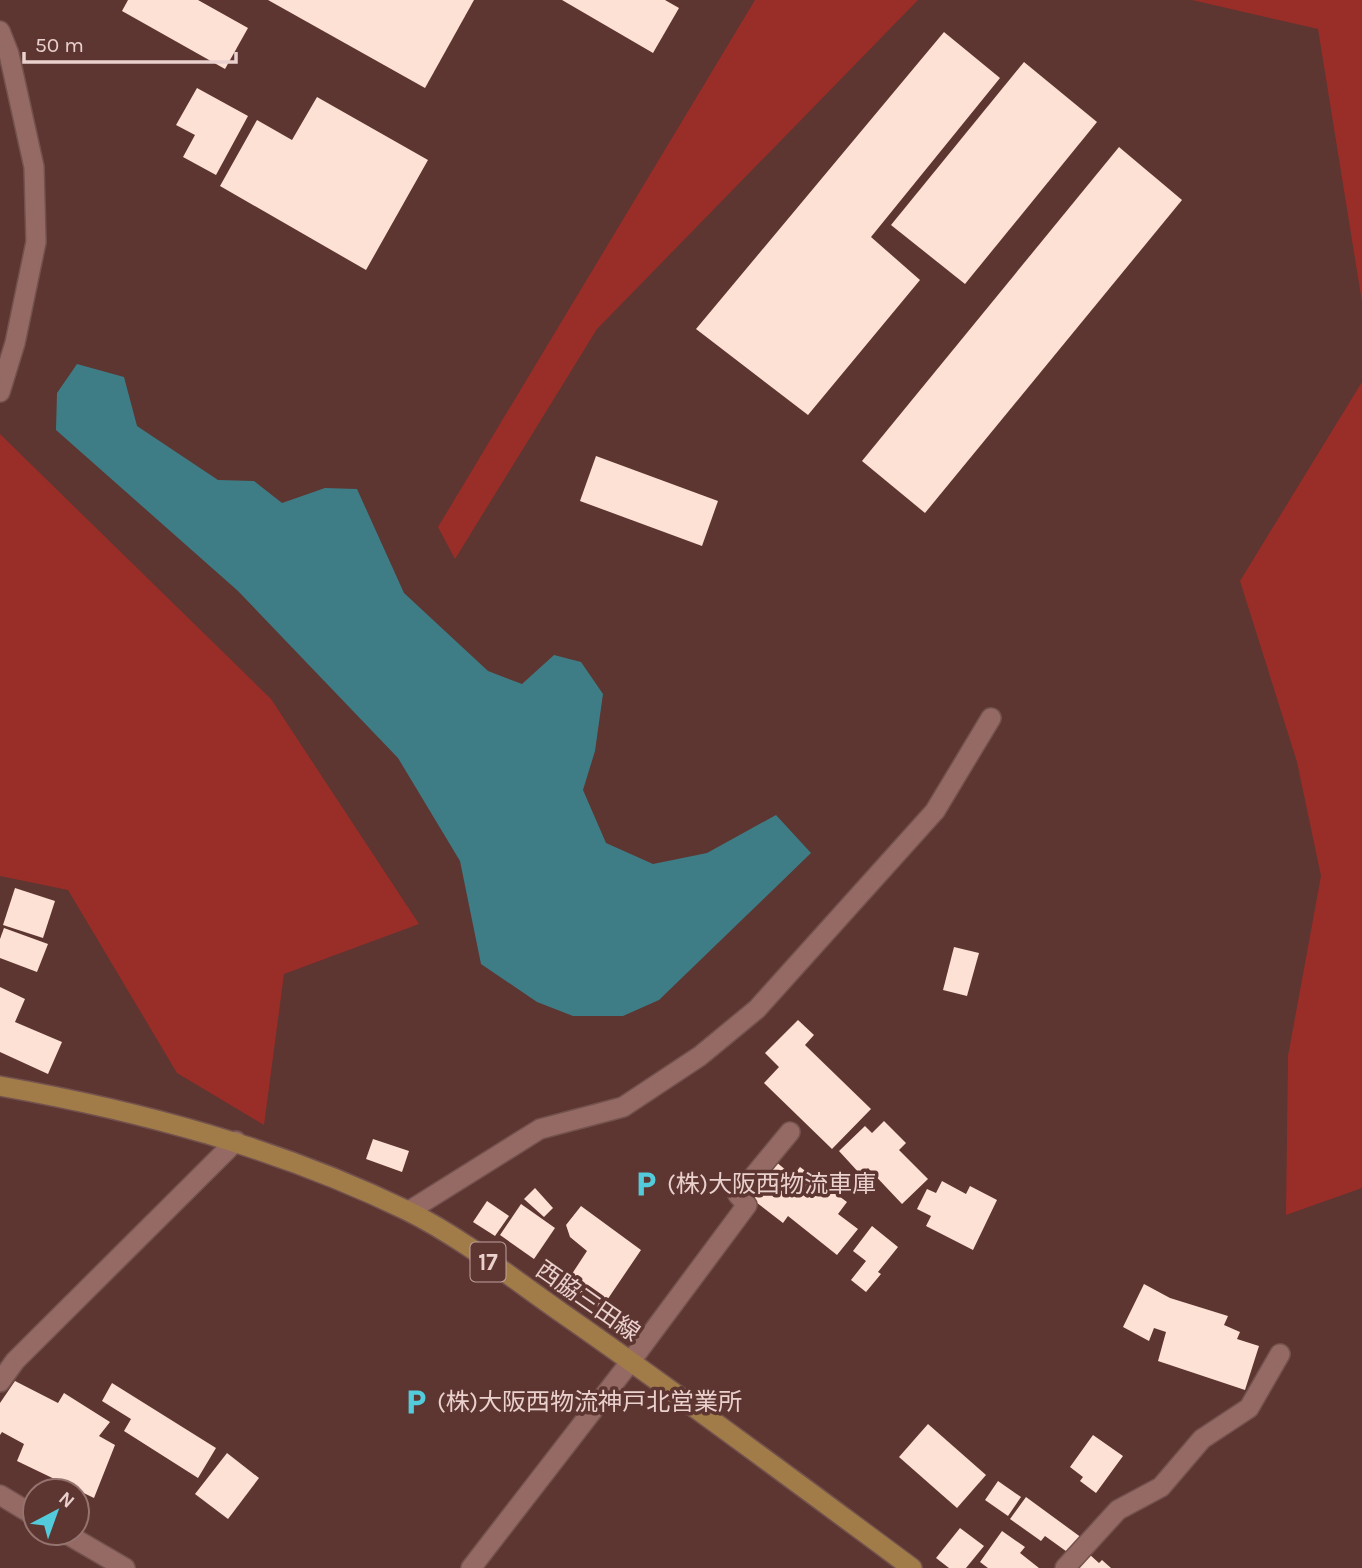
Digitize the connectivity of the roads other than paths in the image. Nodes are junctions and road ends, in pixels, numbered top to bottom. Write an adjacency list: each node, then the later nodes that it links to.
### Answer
1 (0, 31): 2 (street)
2 (0, 392)
3 (991, 718): 7 (street)
4 (0, 1086): 6 (main road, 西脇三田線 / 17)
5 (790, 1132): 9 (street)
6 (236, 1141): 7 (main road, 西脇三田線 / 17); 10 (street)
7 (409, 1212): 9 (main road, 西脇三田線 / 17)
8 (1280, 1354): 17 (street)
9 (631, 1361): 15 (street); 16 (main road, 西脇三田線 / 17)
10 (0, 1382)
11 (0, 1496): 12 (street)
12 (21, 1508)
13 (89, 1547): 14 (street)
14 (125, 1568)
15 (471, 1568)
16 (912, 1568)
17 (1065, 1568)

